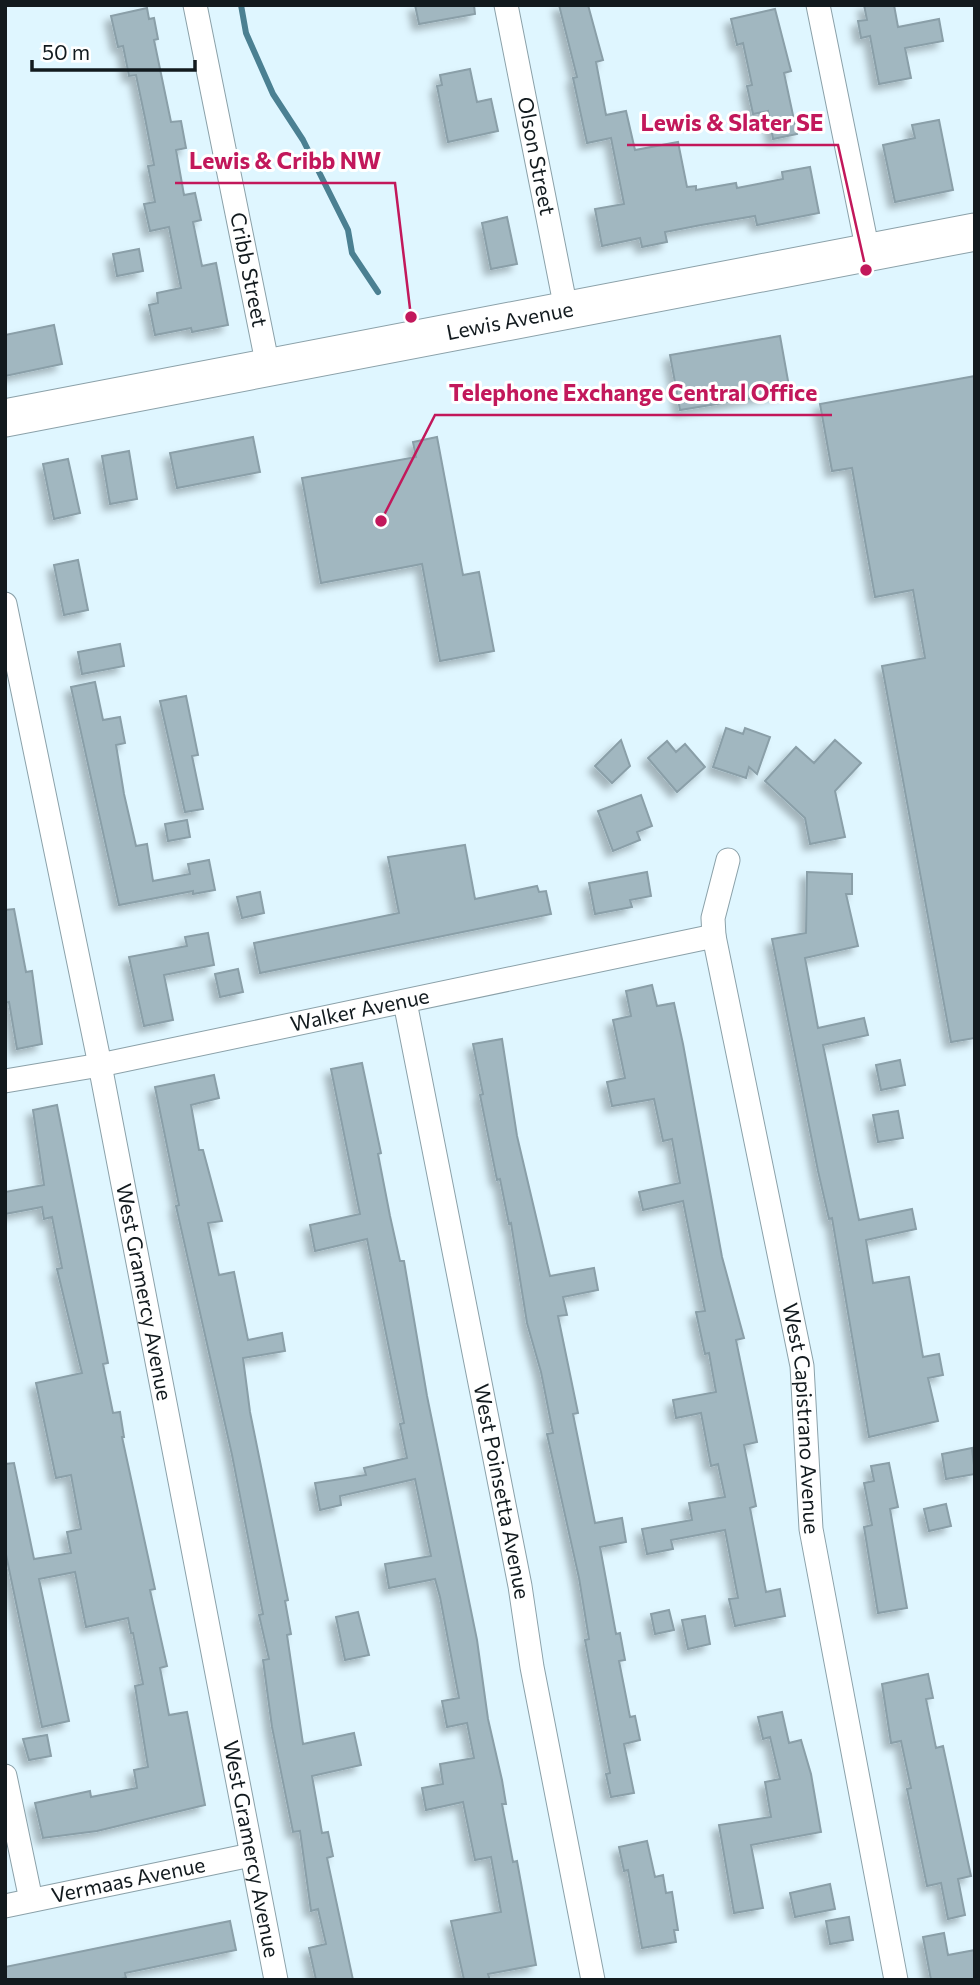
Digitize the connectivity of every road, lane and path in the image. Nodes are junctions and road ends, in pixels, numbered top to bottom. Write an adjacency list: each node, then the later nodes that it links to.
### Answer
1 (195, 5): 7 (street, Cribb Street)
2 (506, 5): 6 (street, Olson Street)
3 (818, 5): 5 (street)
4 (975, 232): 5 (main road, Lewis Avenue)
5 (868, 252): 6 (main road, Lewis Avenue)
6 (566, 309): 7 (main road, Lewis Avenue)
7 (268, 367): 8 (main road, Lewis Avenue)
8 (5, 418)
9 (5, 604): 13 (street, West Gramercy Avenue)
10 (728, 860): 11 (street, West Capistrano Avenue)
11 (714, 936): 12 (street, Walker Avenue); 21 (street, West Capistrano Avenue)
12 (405, 1002): 13 (street, Walker Avenue); 20 (street, West Poinsetta Avenue)
13 (100, 1065): 14 (street, Walker Avenue); 16 (street, West Gramercy Avenue)
14 (5, 1082)
15 (5, 1776): 17 (street)
16 (251, 1855): 17 (street, Vermaas Avenue); 19 (street, West Gramercy Avenue)
17 (31, 1900): 18 (street, Vermaas Avenue)
18 (5, 1906)
19 (275, 1980)
20 (593, 1980)
21 (896, 1980)

